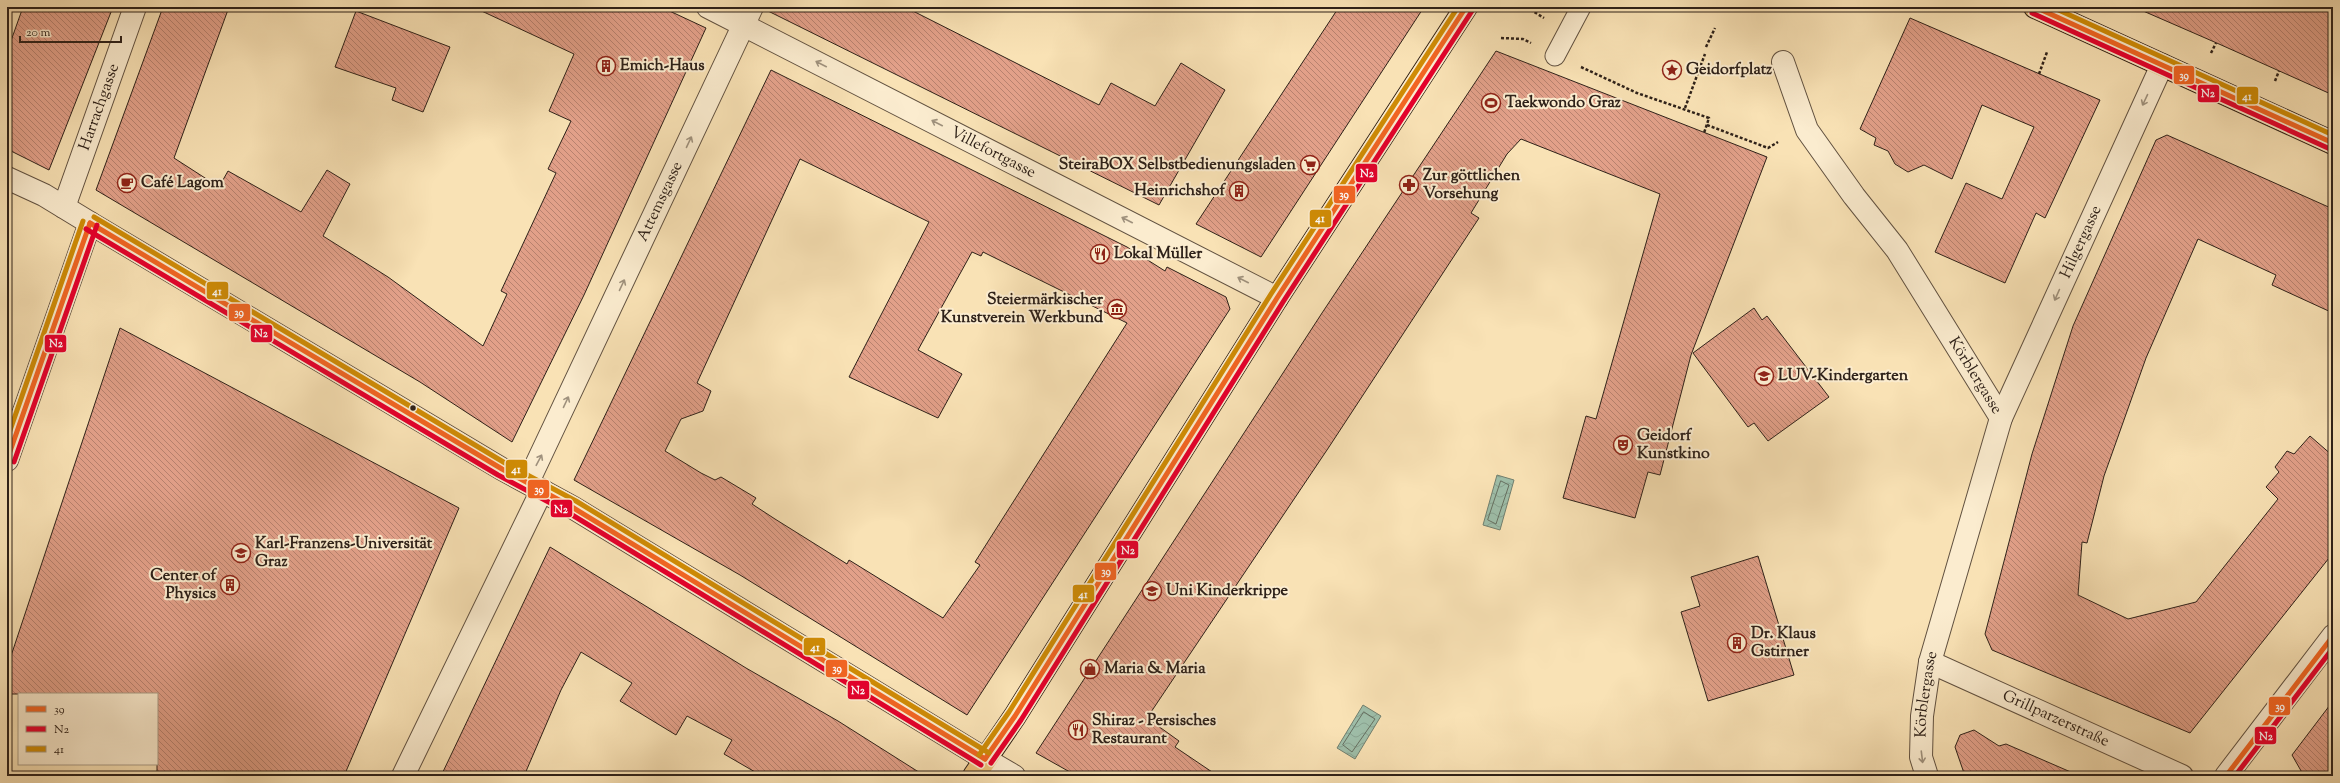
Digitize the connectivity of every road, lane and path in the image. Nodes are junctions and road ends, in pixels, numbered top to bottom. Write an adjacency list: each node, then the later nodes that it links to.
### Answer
1 (135, 7): 25 (street, Harrachgasse)
2 (708, 7): 6 (street, Villefortgasse)
3 (1466, 7): 27 (main road)
4 (1581, 7): 13 (lane)
5 (2035, 7): 15 (main road)
6 (748, 16): 27 (street, Villefortgasse, one-way to 6); 30 (street, Attemsgasse, one-way to 6)
7 (1715, 28): 9 (path)
8 (2216, 43): 11 (path)
9 (1706, 47)
10 (2048, 52): 17 (path)
11 (2211, 53)
12 (1705, 54): 19 (path)
13 (1555, 56): 19 (path)
14 (1783, 62): 28 (street, Körblergasse)
15 (2162, 65): 23 (main road); 28 (street, Hilgergasse, one-way to 28)
16 (2280, 71): 18 (path)
17 (2039, 74)
18 (2275, 81)
19 (1685, 108): 20 (path)
20 (1707, 125): 21 (path); 22 (path)
21 (1704, 132)
22 (1778, 142)
23 (2333, 143)
24 (7, 178): 25 (street)
25 (64, 207): 26 (street)
26 (90, 224): 29 (street); 30 (street)
27 (1277, 298): 33 (main road)
28 (2001, 418): 32 (street, Körblergasse)
29 (7, 460)
30 (535, 486): 33 (street); 34 (street, Attemsgasse)
31 (2333, 636): 38 (street)
32 (1930, 662): 36 (street, Körblergasse, one-way to 36); 37 (street, Grillparzerstraße)
33 (980, 768): 35 (street)
34 (403, 776)
35 (1014, 776)
36 (1927, 776)
37 (2182, 776)
38 (2226, 776)

